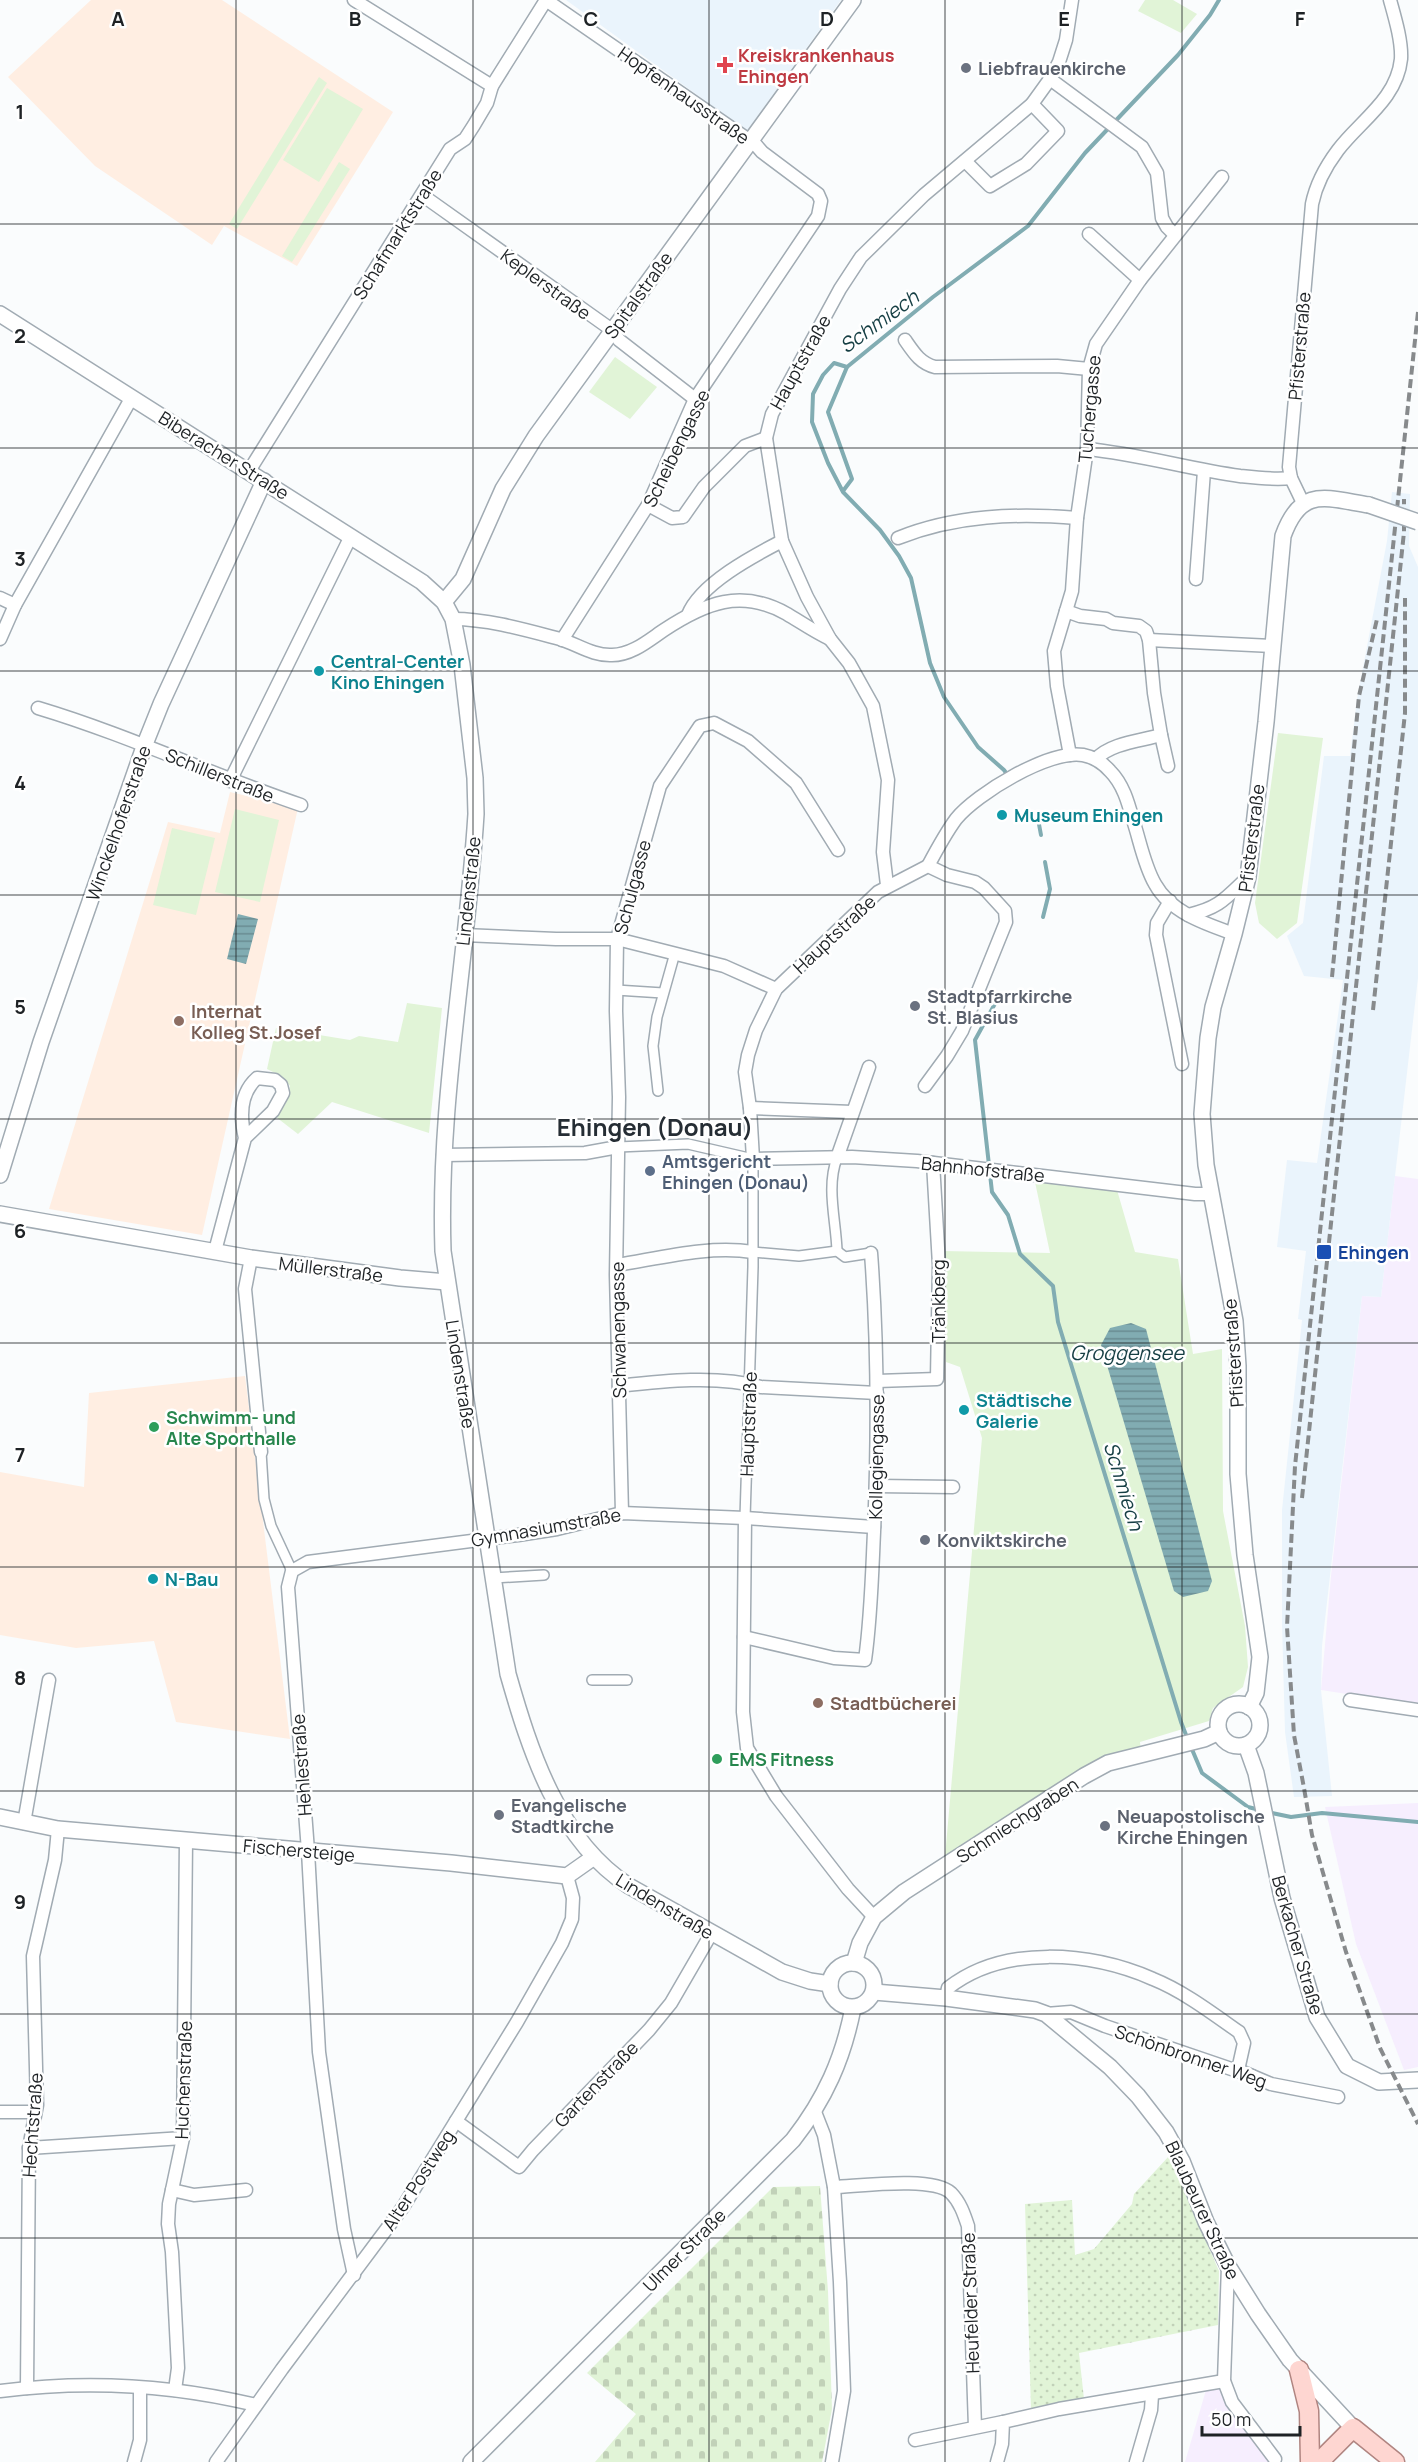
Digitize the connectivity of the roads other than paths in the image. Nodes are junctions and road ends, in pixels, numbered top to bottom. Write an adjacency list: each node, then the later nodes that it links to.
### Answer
1 (354, 0): 7 (street)
2 (546, 0): 7 (street, Schafmarktstraße); 9 (street, Hopfenhausstraße)
3 (853, 0): 9 (street, Spitalstraße)
4 (1072, 0): 6 (street, Hauptstraße)
5 (1389, 0): 27 (street, Pfisterstraße)
6 (1050, 79): 8 (street, Hauptstraße); 15 (street)
7 (492, 86): 13 (street, Schafmarktstraße)
8 (1032, 104): 10 (street, Hauptstraße); 10 (street)
9 (750, 141): 12 (street, Hopfenhausstraße); 18 (street, Spitalstraße)
10 (965, 161): 23 (street, Hauptstraße)
11 (1222, 177): 15 (street, Tuchergasse)
12 (818, 194): 22 (street, Scheibengasse)
13 (422, 195): 18 (street, Keplerstraße); 25 (street, Schafmarktstraße)
14 (1089, 234): 16 (street)
15 (1174, 235): 16 (street, Tuchergasse)
16 (1140, 280): 20 (street, Tuchergasse)
17 (3, 322): 21 (street, Biberacher Straße)
18 (612, 330): 22 (street, Keplerstraße); 38 (street, Spitalstraße)
19 (905, 340): 20 (street)
20 (1089, 369): 24 (street, Tuchergasse)
21 (132, 397): 25 (street, Biberacher Straße); 39 (street)
22 (695, 399): 30 (street, Scheibengasse)
23 (766, 438): 30 (street); 35 (street, Hauptstraße)
24 (1087, 449): 26 (street); 31 (street, Tuchergasse)
25 (249, 471): 28 (street, Biberacher Straße)
26 (1204, 471): 27 (street); 36 (street)
27 (1291, 478): 29 (street, Pfisterstraße)
28 (264, 481): 33 (street, Biberacher Straße); 50 (street, Winckelhoferstraße)
29 (1303, 503): 32 (street, bridge); 47 (street, Pfisterstraße)
30 (648, 505): 45 (street, Scheibengasse)
31 (1077, 518): 34 (street); 40 (street, Tuchergasse)
32 (1418, 522)
33 (351, 536): 38 (street, Biberacher Straße); 54 (street)
34 (898, 537)
35 (782, 541): 41 (street); 44 (street, Hauptstraße)
36 (1196, 579)
37 (0, 598): 39 (street)
38 (444, 602): 42 (street, Lindenstraße)
39 (15, 605): 43 (street)
40 (1066, 611): 46 (street); 51 (street, Tuchergasse)
41 (687, 615): 44 (street); 45 (street)
42 (453, 619): 45 (street); 63 (street, Lindenstraße)
43 (0, 639)
44 (830, 639): 59 (street, Hauptstraße)
45 (562, 640)
46 (1149, 640): 47 (street); 49 (street)
47 (1273, 646): 58 (street, Pfisterstraße)
48 (38, 708): 50 (street, Schillerstraße)
49 (1161, 735): 52 (street); 53 (street)
50 (145, 744): 54 (street, Schillerstraße); 82 (street, Winckelhoferstraße)
51 (1070, 755): 52 (street); 57 (street)
52 (1096, 759): 60 (street)
53 (1168, 766)
54 (230, 781): 55 (street, Schillerstraße)
55 (301, 805)
56 (838, 850): 64 (street, Schulgasse)
57 (928, 866): 59 (street); 71 (street)
58 (1248, 877): 61 (street); 62 (street, Pfisterstraße)
59 (887, 885): 66 (street, Hauptstraße)
60 (1170, 902): 61 (street); 69 (street)
61 (1188, 915): 62 (street)
62 (1234, 934): 83 (street, Pfisterstraße)
63 (464, 935): 64 (street); 78 (street, Lindenstraße)
64 (617, 939): 65 (street); 67 (street, Schulgasse)
65 (675, 953): 66 (street); 68 (street)
66 (776, 989): 74 (street, Hauptstraße)
67 (616, 990): 68 (street); 73 (street, Schulgasse)
68 (663, 993): 72 (street)
69 (1182, 1064)
70 (869, 1067): 75 (street)
71 (925, 1086)
72 (658, 1091)
73 (620, 1097): 77 (street, Schwanengasse)
74 (750, 1108): 75 (street); 80 (street, Hauptstraße)
75 (852, 1112): 79 (street)
76 (246, 1138): 76 (street); 85 (street)
77 (618, 1147): 78 (street); 80 (street); 90 (street, Schwanengasse)
78 (443, 1155): 91 (street, Lindenstraße)
79 (837, 1158): 80 (street, Bahnhofstraße); 81 (street, Bahnhofstraße); 86 (street)
80 (753, 1159): 87 (street, Hauptstraße)
81 (933, 1163): 83 (street, Bahnhofstraße); 94 (street, Tränkberg)
82 (0, 1175)
83 (1212, 1194): 110 (street, Pfisterstraße)
84 (0, 1214): 85 (street, Müllerstraße)
85 (215, 1251): 89 (street, Müllerstraße)
86 (837, 1251): 87 (street); 88 (street)
87 (753, 1252): 90 (street); 92 (street, Hauptstraße)
88 (871, 1252): 94 (street, Kollegiengasse)
89 (250, 1258): 91 (street, Müllerstraße); 95 (street)
90 (617, 1265): 93 (street, Schwanengasse)
91 (447, 1282): 101 (street, Lindenstraße)
92 (749, 1384): 93 (street); 94 (street); 99 (street, Hauptstraße)
93 (619, 1386): 98 (street, Schwanengasse)
94 (877, 1387): 96 (street, Kollegiengasse)
95 (261, 1452): 102 (street)
96 (877, 1486): 97 (street); 100 (street, Kollegiengasse)
97 (953, 1487)
98 (622, 1513): 99 (street, Gymnasiumstraße); 101 (street, Gymnasiumstraße)
99 (745, 1518): 100 (street, Gymnasiumstraße); 105 (street, Hauptstraße)
100 (874, 1527): 105 (street, Kollegiengasse)
101 (487, 1538): 102 (street, Gymnasiumstraße); 104 (street, Lindenstraße)
102 (292, 1570): 118 (street, Hehlestraße)
103 (544, 1575): 104 (street)
104 (493, 1578): 119 (street, Lindenstraße)
105 (744, 1637): 121 (street, Hauptstraße)
106 (50, 1680): 115 (street)
107 (592, 1680): 108 (street)
108 (627, 1680)
109 (1350, 1700): 111 (street)
110 (1249, 1707): 112 (street); 113 (street)
111 (1418, 1710)
112 (1219, 1732): 113 (street); 121 (street, Schmiechgraben)
113 (1246, 1744): 130 (street, Berkacher Straße)
114 (0, 1817): 115 (street, Fischersteige)
115 (24, 1823): 116 (street, Fischersteige)
116 (58, 1829): 117 (street, Fischersteige); 133 (street, Hechtstraße)
117 (186, 1840): 118 (street, Fischersteige); 136 (street, Huchenstraße)
118 (308, 1851): 120 (street, Fischersteige); 142 (street, Hehlestraße)
119 (594, 1857): 120 (street); 122 (street, Lindenstraße)
120 (567, 1876): 135 (street, Alter Postweg)
121 (874, 1917): 123 (street, Schmiechgraben)
122 (711, 1934): 124 (street, Lindenstraße); 135 (street, Gartenstraße)
123 (854, 1963): 124 (street); 125 (street)
124 (830, 1984): 127 (street)
125 (874, 1992): 126 (street, Blaubeurer Straße); 127 (street)
126 (946, 1998): 128 (street, Blaubeurer Straße); 129 (street)
127 (853, 2008): 134 (street, Ulmer Straße)
128 (1047, 2014): 129 (street, Schönbronner Weg); 141 (street, Blaubeurer Straße)
129 (1252, 2076): 131 (street, Schönbronner Weg)
130 (1418, 2080)
131 (1338, 2097)
132 (0, 2112): 133 (street)
133 (35, 2112): 137 (street, Hechtstraße)
134 (815, 2112): 138 (street); 158 (street, Ulmer Straße)
135 (456, 2121): 142 (street, Alter Postweg)
136 (183, 2138): 137 (street); 139 (street, Huchenstraße)
137 (29, 2148): 145 (street, Hechtstraße)
138 (834, 2187): 152 (street, Heufelder Straße); 159 (street)
139 (172, 2190): 140 (street); 148 (street, Huchenstraße)
140 (246, 2190)
141 (1227, 2266): 143 (street, Blaubeurer Straße); 144 (street)
142 (354, 2275): 150 (street, Alter Postweg)
143 (1299, 2370): 153 (street, Blaubeurer Straße); 162 (main road)
144 (1224, 2381): 149 (street); 155 (street)
145 (27, 2388): 146 (street); 147 (street)
146 (140, 2388): 148 (street); 156 (street)
147 (0, 2391)
148 (175, 2391): 150 (street)
149 (1152, 2395): 151 (street); 161 (street)
150 (256, 2405): 157 (street, Alter Postweg)
151 (1003, 2422): 152 (street); 160 (street)
152 (975, 2427): 154 (street)
153 (1353, 2428): 163 (main road); 164 (main road, Blaubeurer Straße)
154 (915, 2440)
155 (1275, 2459)
156 (134, 2462)
157 (216, 2462)
158 (471, 2462)
159 (832, 2462)
160 (997, 2462)
161 (1136, 2462)
162 (1310, 2462)
163 (1320, 2462)
164 (1395, 2462)

